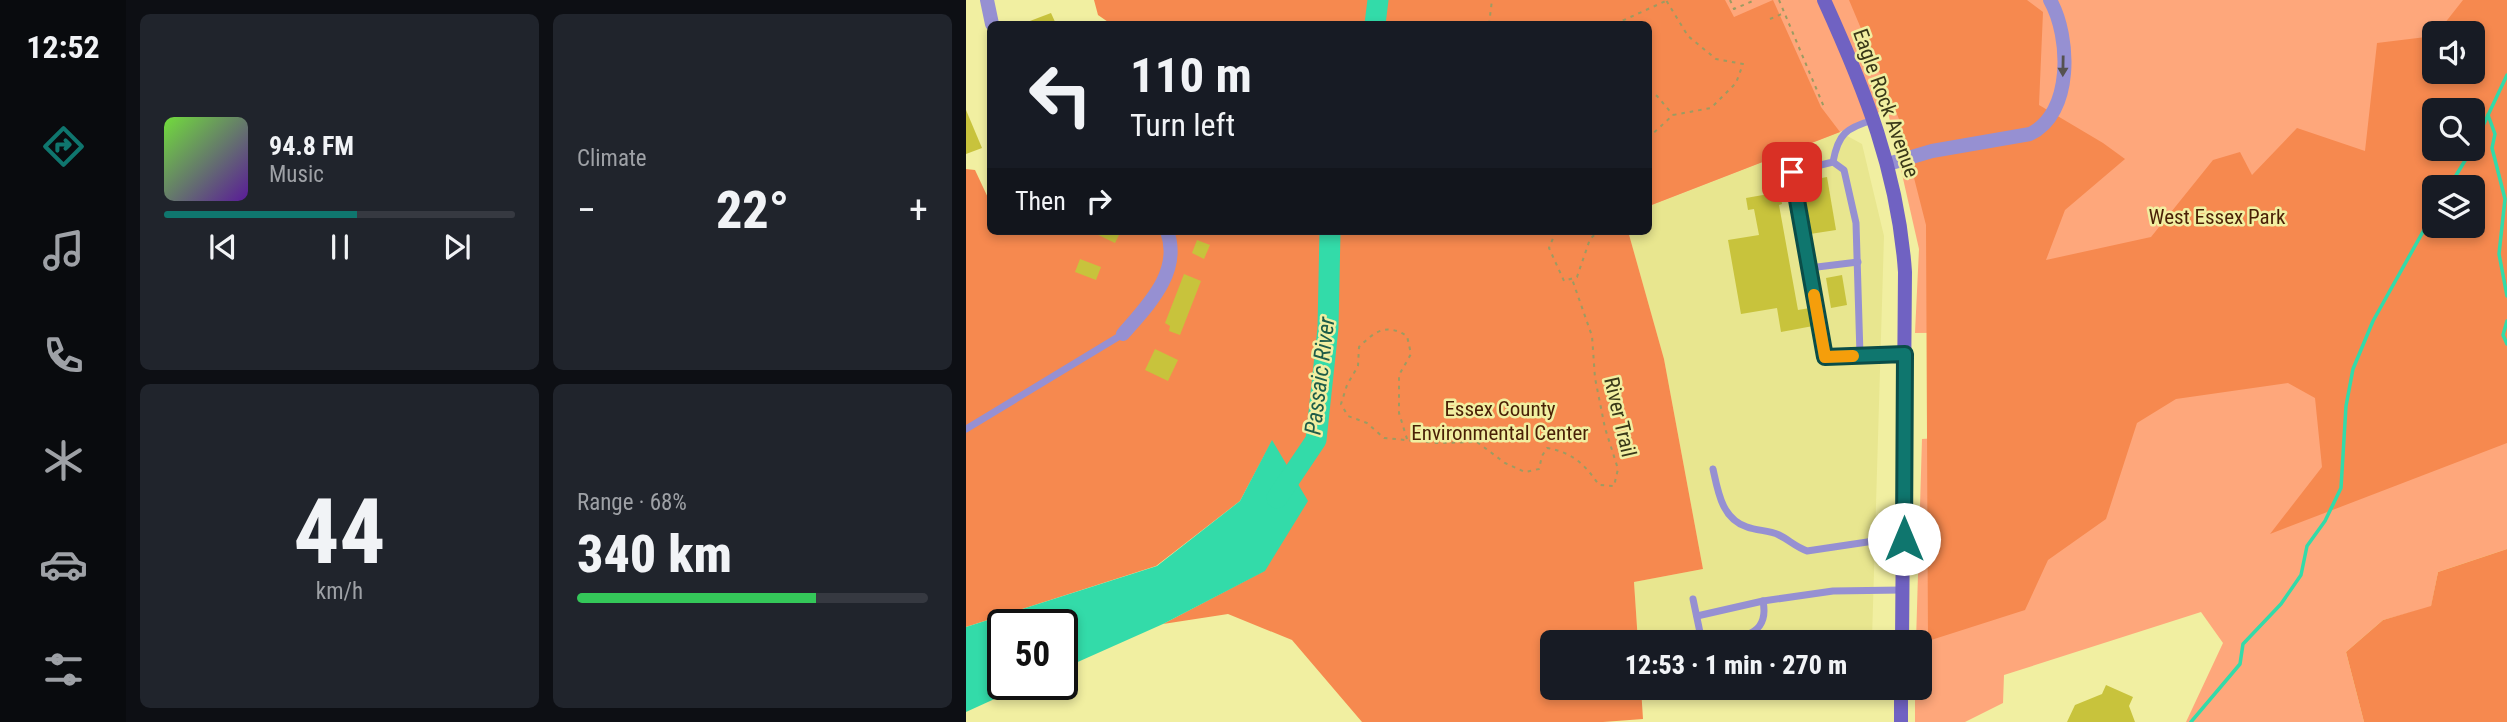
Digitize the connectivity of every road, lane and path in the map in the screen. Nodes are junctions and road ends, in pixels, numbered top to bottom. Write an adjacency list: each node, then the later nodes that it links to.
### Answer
1 (986, 0): 11 (street)
2 (1492, 0): 12 (path)
3 (1666, 0): 13 (path); 16 (path)
4 (1730, 0): 5 (path)
5 (1755, 0)
6 (1779, 0): 9 (path)
7 (1824, 0): 17 (main road, Eagle Rock Avenue)
8 (2050, 0): 20 (street, one-way to 20)
9 (1784, 13): 10 (path); 15 (path)
10 (1770, 19)
11 (991, 21)
12 (1489, 21)
13 (1621, 21)
14 (1652, 94): 16 (path)
15 (1824, 107)
16 (1673, 115): 18 (path)
17 (1874, 120): 19 (lane); 20 (main road, Eagle Rock Avenue)
18 (1652, 134)
19 (1833, 162): 24 (lane); 25 (lane)
20 (1888, 163): 28 (main road, Eagle Rock Avenue)
21 (1168, 235): 27 (street)
22 (1554, 235): 26 (path)
23 (1594, 235): 26 (path)
24 (1858, 262): 25 (lane); 29 (lane)
25 (1809, 268): 29 (lane)
26 (1572, 279): 31 (path, River Trail)
27 (1123, 334): 30 (lane)
28 (1905, 354): 29 (lane); 33 (main road, Eagle Rock Avenue)
29 (1860, 355)
30 (966, 429)
31 (1407, 439): 31 (path, River Trail)
32 (1713, 470): 33 (lane)
33 (1904, 539): 34 (main road, Eagle Rock Avenue)
34 (1903, 590): 36 (lane); 40 (main road, Eagle Rock Avenue)
35 (1693, 599): 37 (lane)
36 (1763, 601): 37 (lane); 39 (lane)
37 (1697, 616): 38 (lane)
38 (1700, 630)
39 (1756, 630)
40 (1902, 630)
41 (1901, 700): 42 (main road)
42 (1901, 722)

